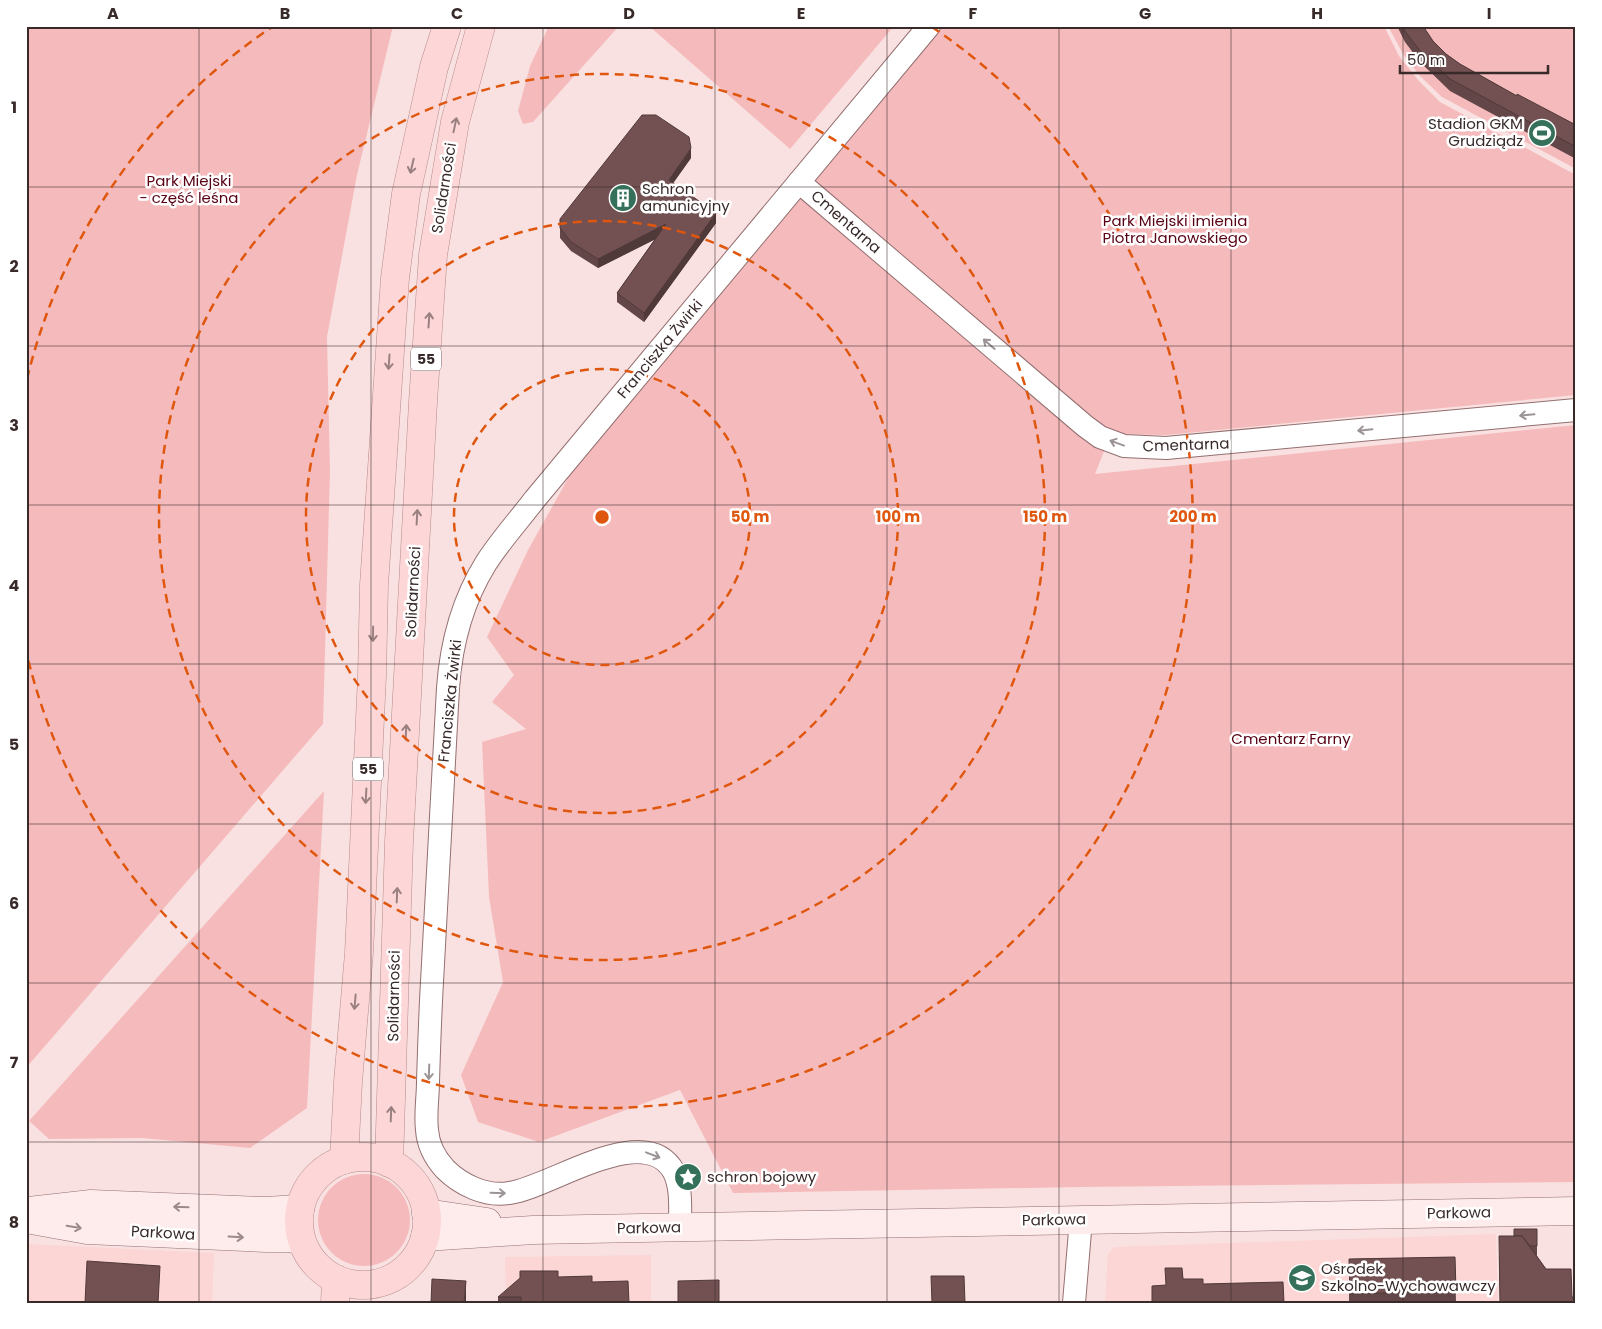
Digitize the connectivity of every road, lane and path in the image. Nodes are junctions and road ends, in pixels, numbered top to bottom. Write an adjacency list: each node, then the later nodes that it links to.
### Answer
1 (441, 26): 6 (main road)
2 (447, 26): 6 (main road, 55)
3 (485, 26): 5 (main road, Solidarności)
4 (929, 26): 7 (street, Franciszka Żwirki)
5 (477, 38): 10 (main road, Solidarności / 55, one-way to 5)
6 (434, 67): 9 (main road, 55, one-way to 9)
7 (799, 182): 8 (street, Cmentarna, one-way to 7); 17 (street, Franciszka Żwirki, one-way to 17)
8 (1576, 410)
9 (344, 1160): 10 (main road); 11 (main road)
10 (389, 1163): 16 (main road)
11 (300, 1209): 12 (street, Parkowa, one-way to 12); 18 (main road)
12 (26, 1211)
13 (1576, 1211): 15 (street, Parkowa)
14 (26, 1219): 18 (street, Parkowa, one-way to 18)
15 (1081, 1219): 17 (street, Parkowa); 21 (street)
16 (426, 1225): 17 (street, Parkowa); 20 (main road)
17 (680, 1227)
18 (301, 1240): 19 (main road)
19 (335, 1291): 20 (main road)
20 (381, 1292)
21 (1074, 1303)

